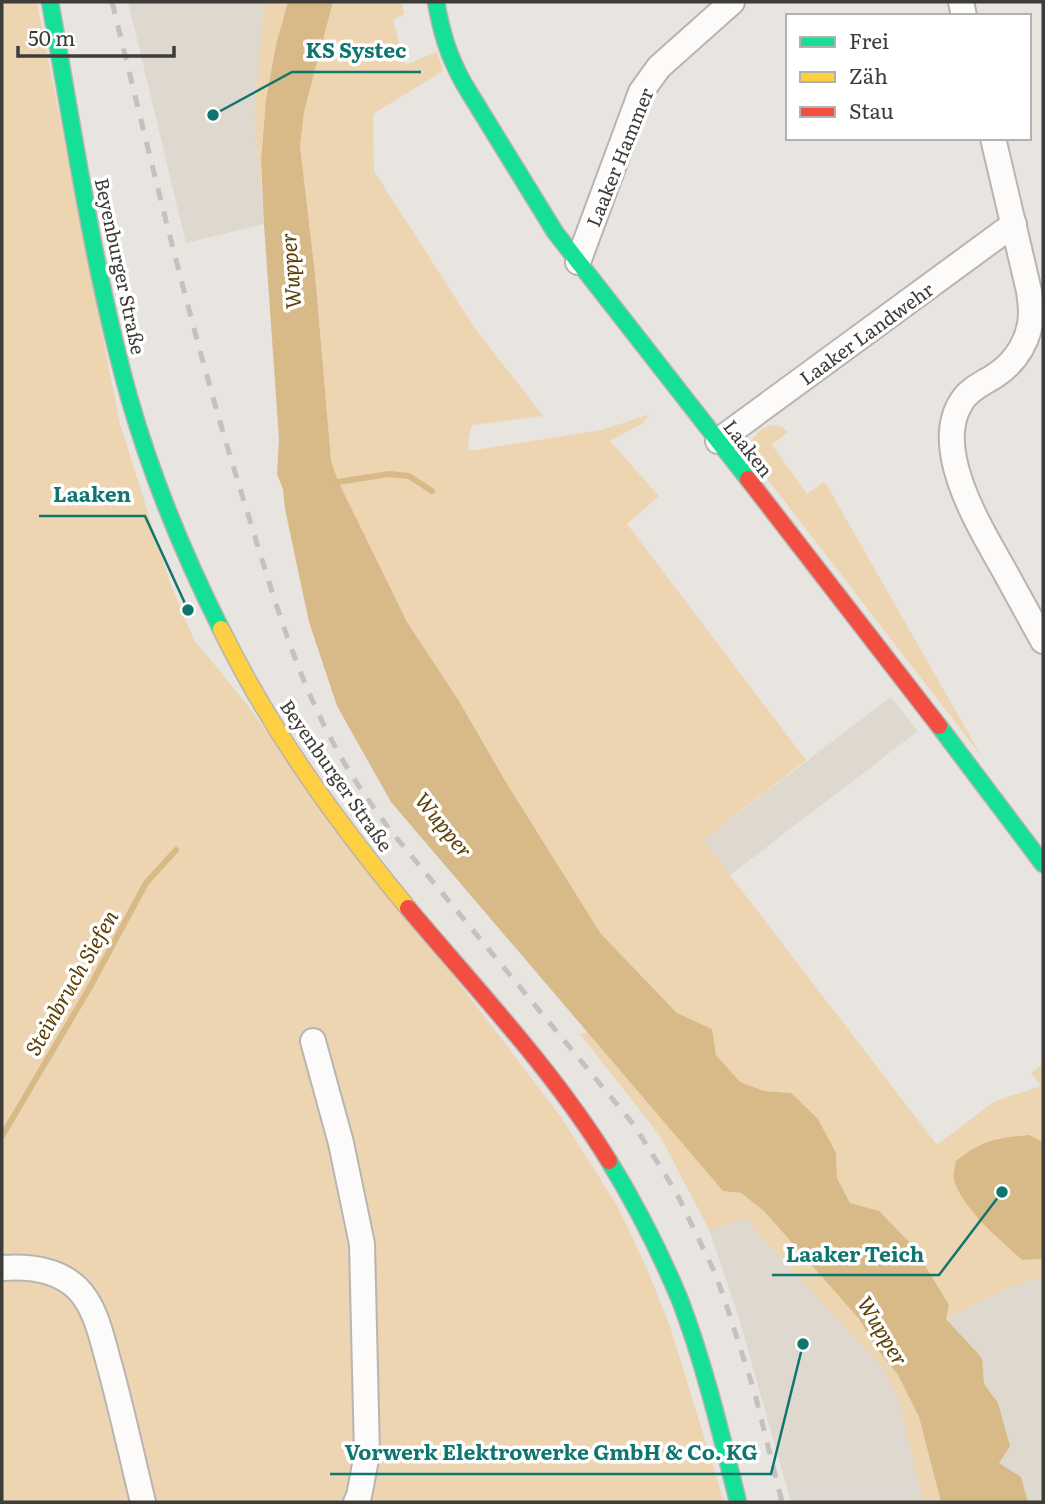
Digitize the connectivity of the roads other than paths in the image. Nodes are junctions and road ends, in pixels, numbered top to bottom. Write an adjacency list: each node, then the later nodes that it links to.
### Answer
1 (50, 2): 14 (main road, Beyenburger Straße)
2 (436, 2): 6 (main road, Laaken)
3 (732, 2): 6 (street, Laaker Hammer)
4 (993, 140): 5 (street)
5 (1014, 224): 7 (street, Laaker Landwehr); 8 (street)
6 (578, 262): 7 (main road, Laaken)
7 (718, 441): 9 (main road, Laaken)
8 (1043, 641)
9 (1043, 864)
10 (313, 1041): 13 (street)
11 (2, 1268): 12 (street)
12 (143, 1502)
13 (356, 1502)
14 (738, 1502)

